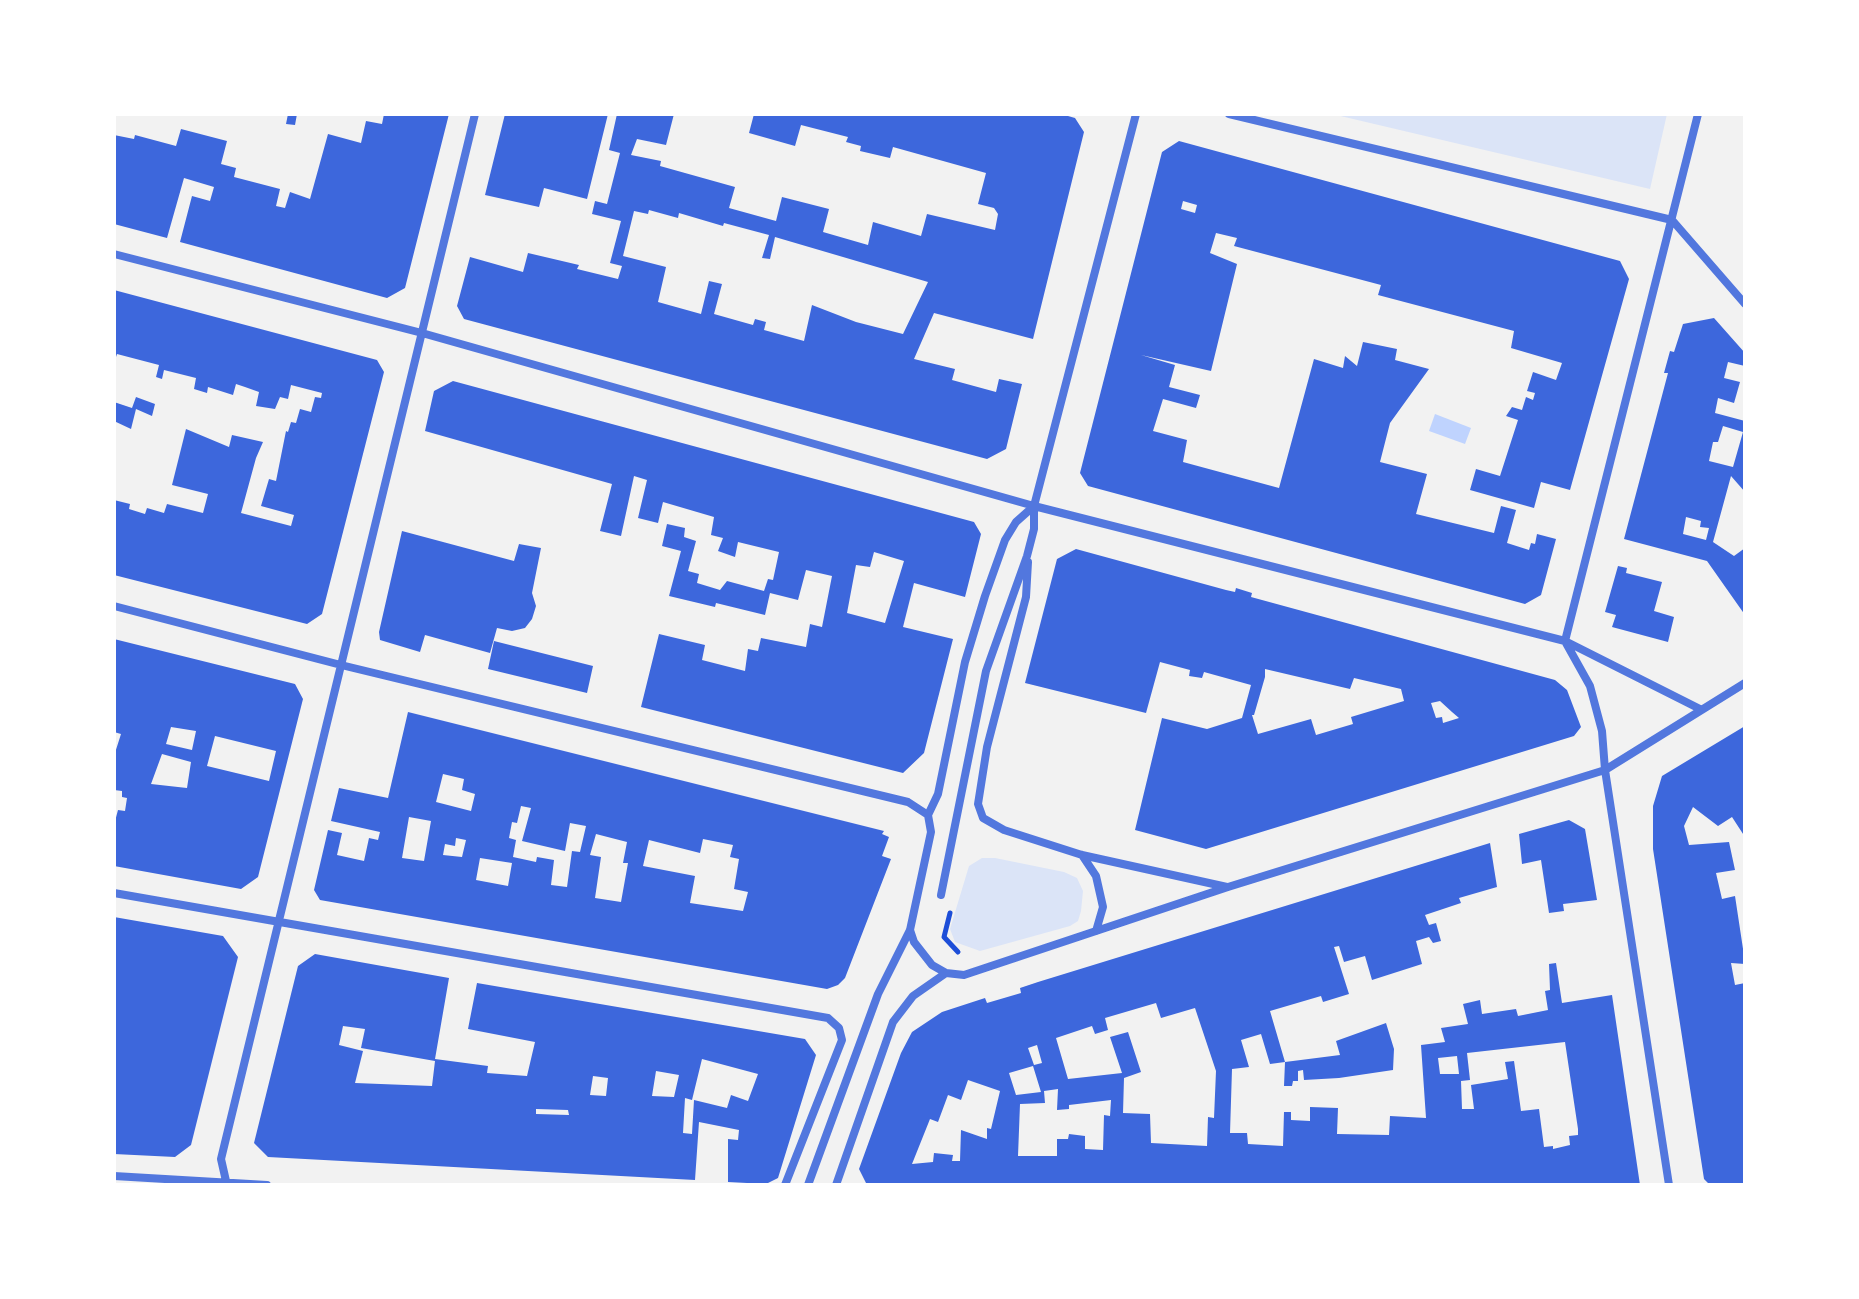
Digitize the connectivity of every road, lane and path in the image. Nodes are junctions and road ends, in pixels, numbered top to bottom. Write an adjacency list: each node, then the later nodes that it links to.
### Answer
1 (475, 114): 8 (street)
2 (1136, 114): 9 (street)
3 (1229, 114): 5 (street)
4 (1698, 114): 5 (street)
5 (1672, 220): 7 (street); 12 (street)
6 (114, 254): 8 (street)
7 (1745, 304)
8 (422, 333): 9 (street); 13 (street)
9 (1034, 506): 10 (street); 12 (street); 17 (street)
10 (1027, 556): 18 (street); 21 (street)
11 (114, 606): 13 (street)
12 (1565, 641): 15 (street); 16 (street)
13 (341, 665): 17 (street); 22 (street)
14 (1745, 683): 15 (street)
15 (1700, 709): 16 (street)
16 (1605, 770): 19 (street); 32 (street)
17 (928, 815): 23 (street)
18 (1082, 855): 19 (street); 24 (street)
19 (1228, 887): 24 (street)
20 (114, 893): 22 (street)
21 (941, 895)
22 (277, 922): 27 (street); 29 (street)
23 (910, 930): 25 (street); 30 (street)
24 (1096, 931): 25 (street)
25 (946, 973): 31 (street)
26 (114, 1176): 27 (street)
27 (226, 1181): 28 (street)
28 (267, 1185)
29 (785, 1185)
30 (808, 1185)
31 (836, 1185)
32 (1669, 1185)

